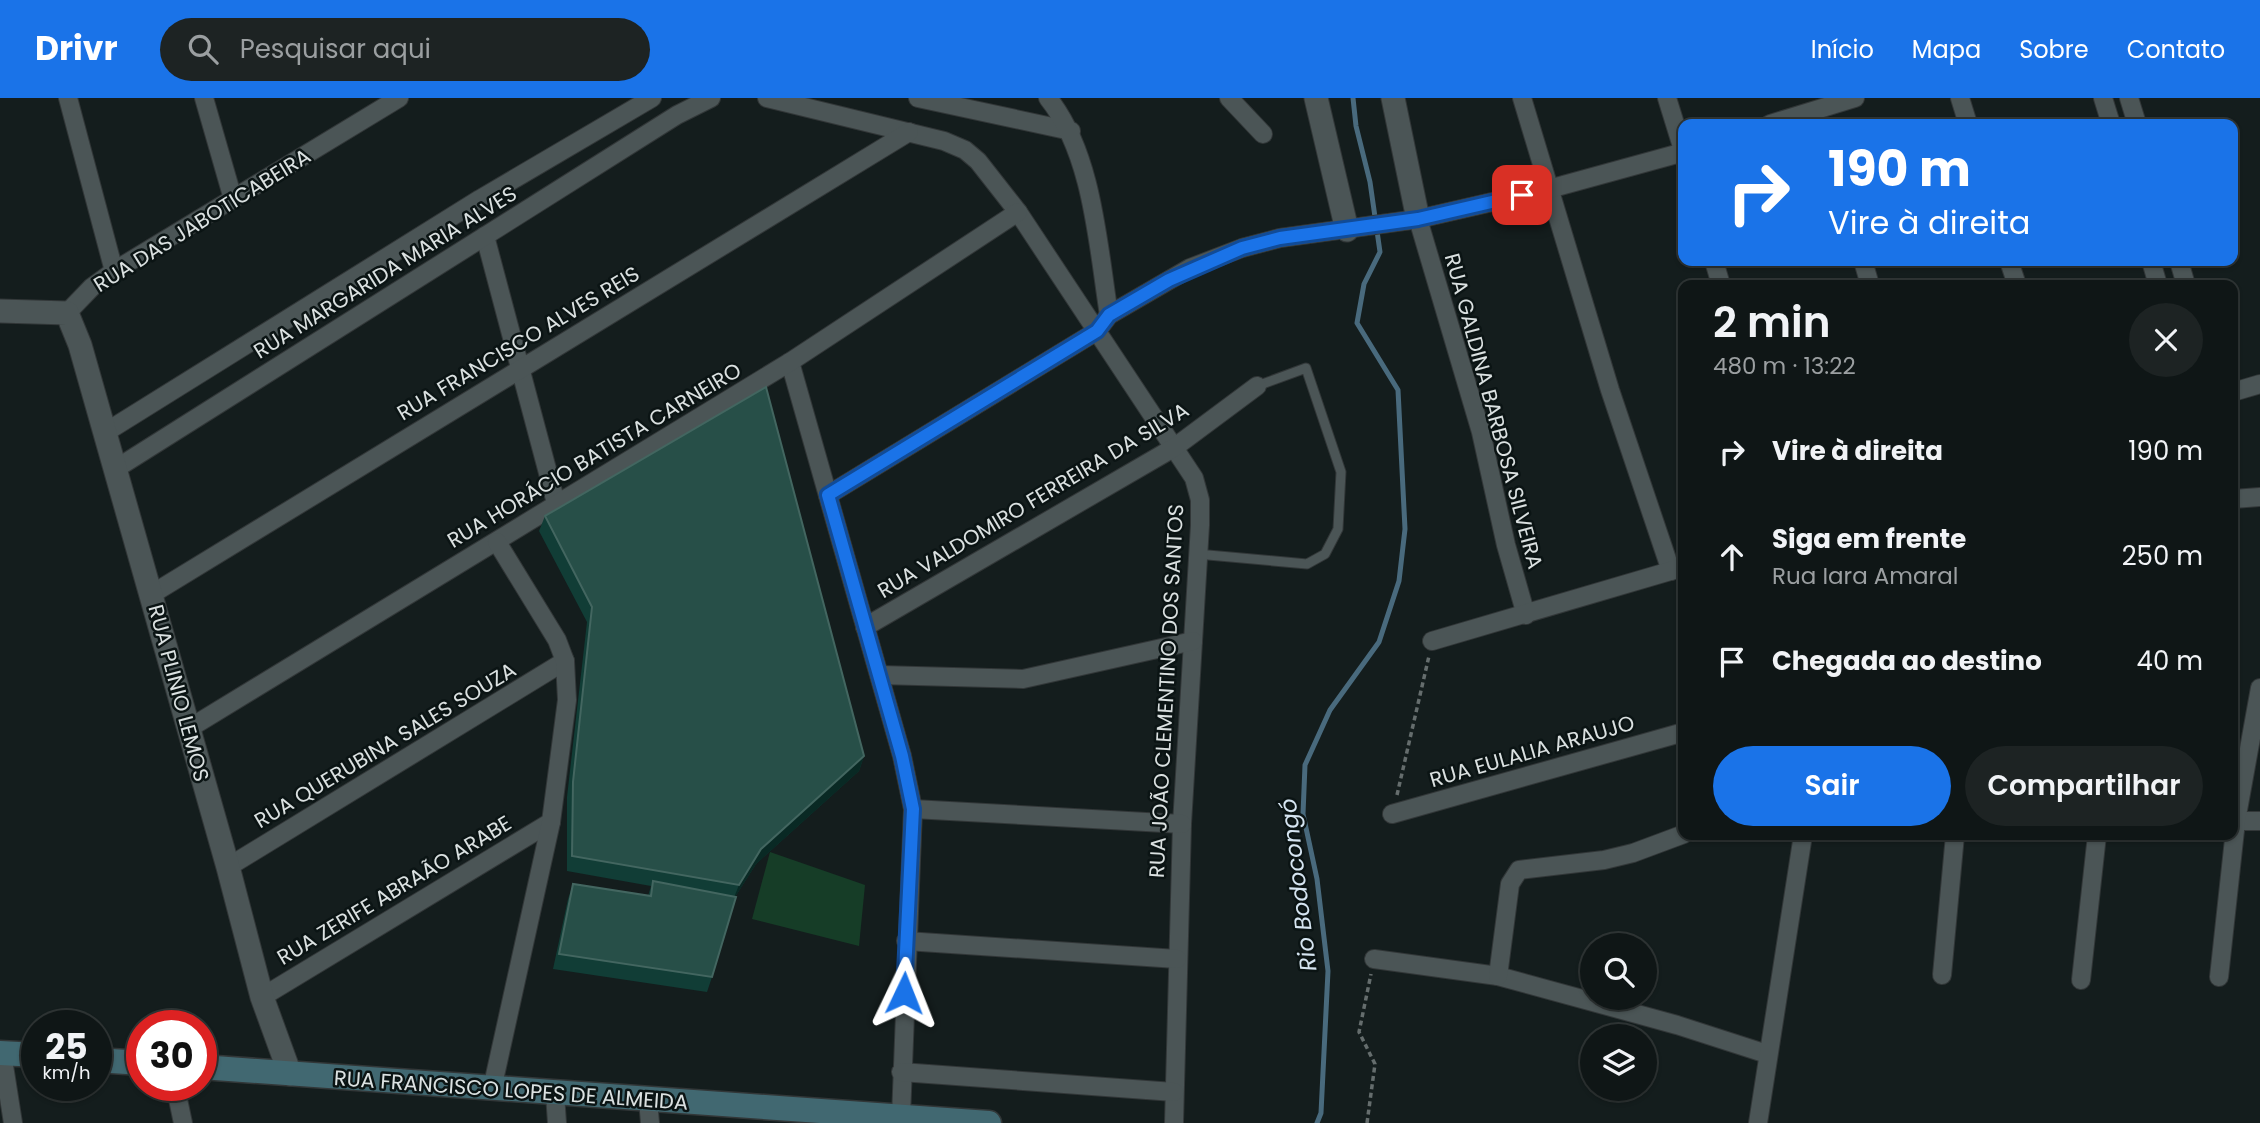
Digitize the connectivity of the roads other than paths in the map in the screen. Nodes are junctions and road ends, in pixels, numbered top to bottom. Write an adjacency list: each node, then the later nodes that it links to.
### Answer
1 (68, 98): 34 (street)
2 (204, 98): 29 (street)
3 (399, 98): 29 (street, RUA DAS JABOTICABEIRA)
4 (652, 98): 44 (street, RUA MARGARIDA MARIA ALVES)
5 (711, 98): 33 (street, RUA MARGARIDA MARIA ALVES)
6 (767, 98): 24 (street, RUA JOÃO CLEMENTINO DOS SANTOS)
7 (918, 98): 23 (street)
8 (1048, 98): 23 (street)
9 (1229, 98): 25 (street)
10 (1317, 98): 32 (street)
11 (1393, 98): 31 (street)
12 (1522, 98): 28 (street)
13 (1667, 98): 26 (street)
14 (1855, 98): 18 (street)
15 (1960, 98): 20 (street)
16 (2102, 98): 21 (street)
17 (2129, 98): 22 (street)
18 (1816, 111): 19 (street)
19 (1788, 119)
20 (1966, 119)
21 (2108, 119)
22 (2135, 119)
23 (1071, 131): 37 (street)
24 (909, 132): 30 (street, RUA JOÃO CLEMENTINO DOS SANTOS); 40 (street, RUA FRANCISCO ALVES REIS)
25 (1263, 134)
26 (1678, 135)
27 (1678, 153): 28 (street)
28 (1549, 190): 31 (street); 53 (street)
29 (233, 199): 34 (street, RUA DAS JABOTICABEIRA)
30 (1018, 212): 38 (street, RUA JOÃO CLEMENTINO DOS SANTOS); 39 (street, RUA HORÁCIO BATISTA CARNEIRO)
31 (1409, 221): 32 (street); 55 (street, RUA GALDINA BARBOSA SILVEIRA)
32 (1352, 230): 37 (street)
33 (485, 236): 40 (street); 46 (street, RUA MARGARIDA MARIA ALVES)
34 (114, 271): 36 (street, RUA DAS JABOTICABEIRA)
35 (0, 311): 36 (street)
36 (67, 313): 44 (street, RUA PLINIO LEMOS)
37 (1109, 315): 38 (street)
38 (1097, 331): 45 (street, RUA JOÃO CLEMENTINO DOS SANTOS); 47 (street)
39 (790, 362): 47 (street); 50 (street, RUA HORÁCIO BATISTA CARNEIRO)
40 (520, 368): 50 (street); 54 (street, RUA FRANCISCO ALVES REIS)
41 (2260, 384): 43 (street)
42 (1257, 386): 45 (street, RUA VALDOMIRO FERREIRA DA SILVA); 52 (lane)
43 (2238, 390)
44 (106, 432): 46 (street, RUA PLINIO LEMOS)
45 (1175, 447): 52 (street, RUA JOÃO CLEMENTINO DOS SANTOS); 56 (street, RUA VALDOMIRO FERREIRA DA SILVA)
46 (117, 468): 54 (street, RUA PLINIO LEMOS)
47 (828, 495): 56 (street)
48 (2260, 497): 49 (street)
49 (2238, 499)
50 (556, 503): 51 (street, RUA HORÁCIO BATISTA CARNEIRO)
51 (496, 542): 59 (street); 62 (street, RUA HORÁCIO BATISTA CARNEIRO)
52 (1197, 554): 57 (street, RUA JOÃO CLEMENTINO DOS SANTOS)
53 (1677, 569): 55 (street)
54 (152, 594): 62 (street, RUA PLINIO LEMOS)
55 (1526, 615): 58 (street)
56 (865, 627): 60 (street)
57 (1193, 641): 60 (street); 70 (street, RUA JOÃO CLEMENTINO DOS SANTOS)
58 (1432, 641)
59 (565, 661): 69 (street); 76 (street, RUA QUERUBINA SALES SOUZA)
60 (880, 675): 65 (street)
61 (2260, 688): 64 (street)
62 (188, 729): 76 (street, RUA PLINIO LEMOS)
63 (1678, 734): 66 (street, RUA EULALIA ARAUJO)
64 (2238, 805)
65 (913, 809): 70 (street); 77 (street)
66 (1392, 814)
67 (2238, 821): 68 (street)
68 (2260, 821)
69 (551, 822): 84 (street, RUA ZERIFE ABRAÃO ARABE); 91 (street)
70 (1182, 824): 78 (street, RUA JOÃO CLEMENTINO DOS SANTOS)
71 (1678, 836): 81 (street)
72 (1802, 840): 87 (street)
73 (1955, 840): 80 (street)
74 (2096, 840): 83 (street)
75 (2233, 840): 82 (street)
76 (228, 867): 84 (street, RUA PLINIO LEMOS)
77 (906, 942): 78 (street); 89 (street)
78 (1177, 959): 92 (street, RUA JOÃO CLEMENTINO DOS SANTOS)
79 (1374, 959): 81 (street)
80 (1942, 975)
81 (1498, 976): 87 (street)
82 (2219, 977)
83 (2081, 980)
84 (262, 997): 90 (street, RUA PLINIO LEMOS)
85 (1, 1053): 86 (main road); 97 (street)
86 (21, 1054)
87 (1767, 1054): 102 (street)
88 (217, 1069): 90 (main road, RUA FRANCISCO LOPES DE ALMEIDA)
89 (901, 1072): 92 (street); 96 (street)
90 (290, 1074): 91 (main road, RUA FRANCISCO LOPES DE ALMEIDA)
91 (492, 1089): 93 (main road, RUA FRANCISCO LOPES DE ALMEIDA)
92 (1174, 1092): 101 (street, RUA JOÃO CLEMENTINO DOS SANTOS)
93 (555, 1094): 95 (main road, RUA FRANCISCO LOPES DE ALMEIDA); 99 (street)
94 (178, 1101): 98 (street)
95 (649, 1112): 96 (main road, RUA FRANCISCO LOPES DE ALMEIDA)
96 (901, 1117): 100 (main road, RUA FRANCISCO LOPES DE ALMEIDA)
97 (13, 1123)
98 (183, 1123)
99 (557, 1123)
100 (989, 1123)
101 (1174, 1123)
102 (1758, 1123)

